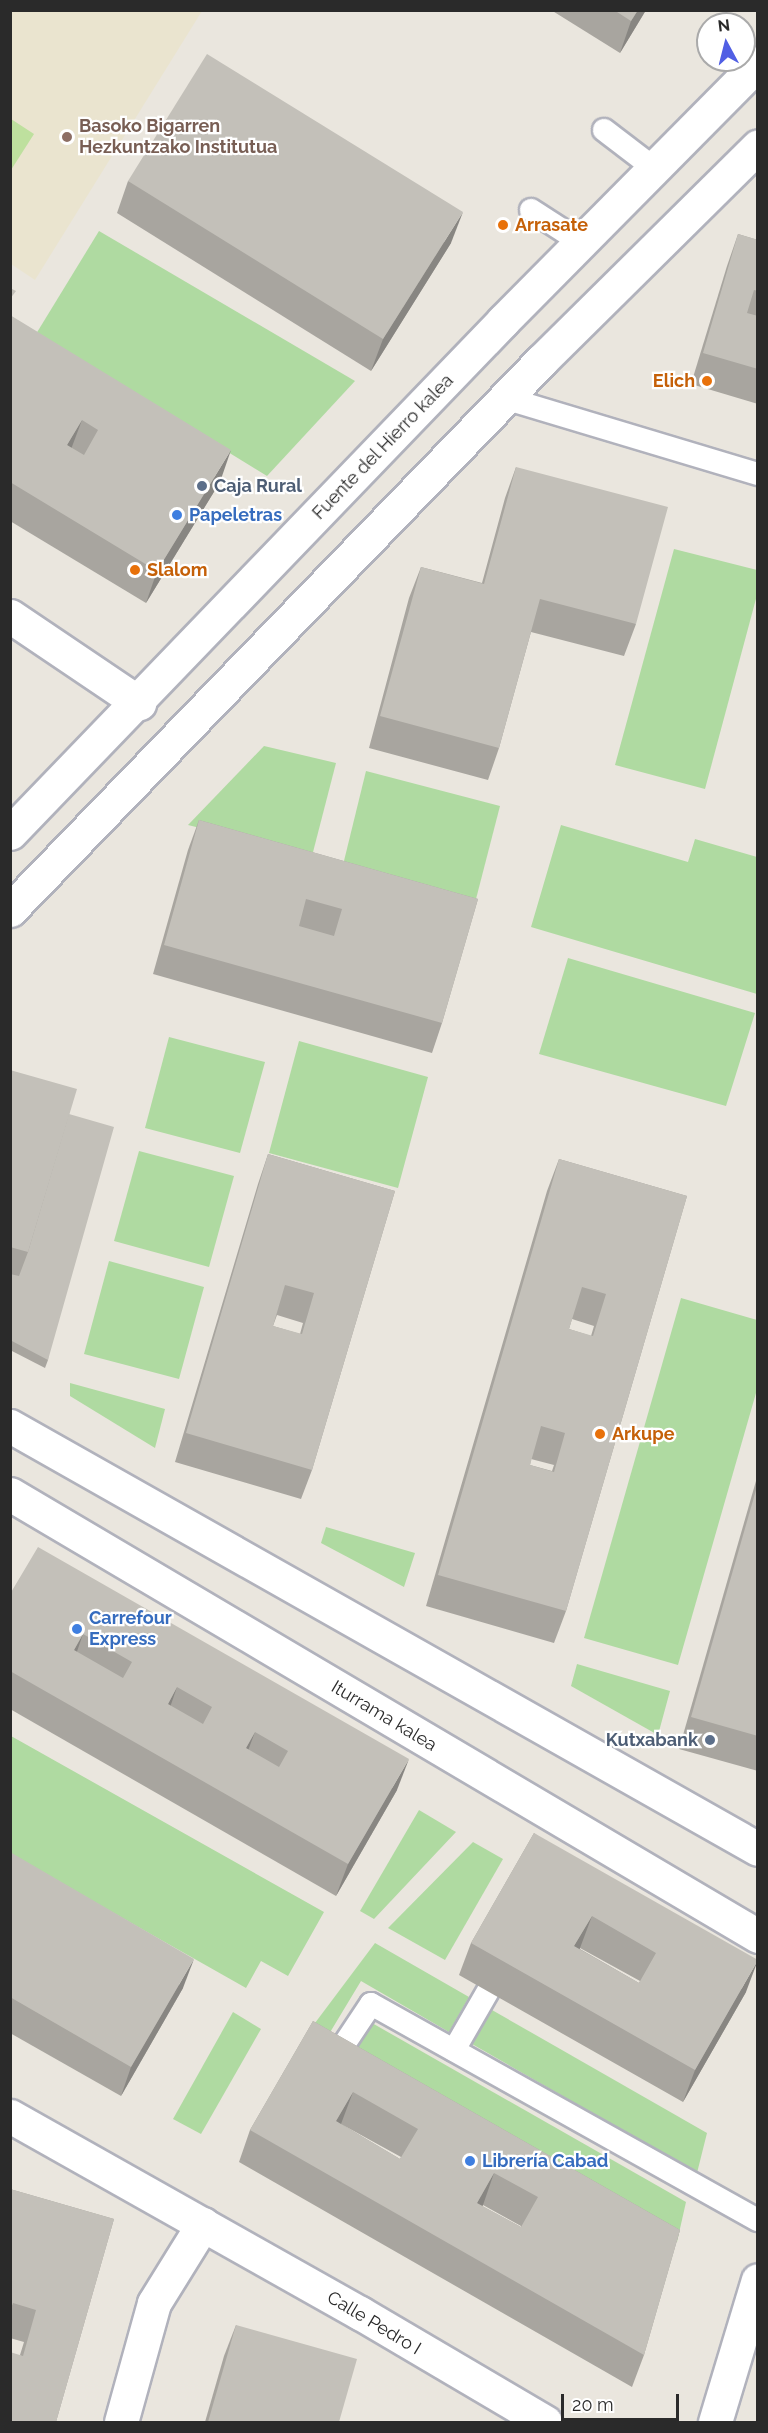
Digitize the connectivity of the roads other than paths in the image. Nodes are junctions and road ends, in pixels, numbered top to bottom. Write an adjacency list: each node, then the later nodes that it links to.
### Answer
1 (752, 80): 4 (street, Fuente del Hierro kalea)
2 (604, 130): 4 (lane)
3 (758, 146): 7 (street)
4 (655, 169): 6 (street, Fuente del Hierro kalea)
5 (531, 210): 6 (lane)
6 (582, 243): 10 (street, Fuente del Hierro kalea)
7 (508, 399): 8 (lane); 12 (street)
8 (758, 474)
9 (10, 616): 10 (street)
10 (139, 702): 11 (street, Fuente del Hierro kalea)
11 (10, 833)
12 (10, 910)
13 (10, 1426): 15 (street)
14 (10, 1494): 16 (street, Iturrama kalea)
15 (758, 1849)
16 (758, 1936)
17 (488, 1991): 18 (lane)
18 (454, 2050): 19 (lane); 21 (lane)
19 (329, 2068)
20 (10, 2116): 22 (street, Calle Pedro I)
21 (758, 2220)
22 (203, 2224): 24 (street); 25 (street, Calle Pedro I)
23 (758, 2280): 26 (street)
24 (121, 2422)
25 (545, 2422)
26 (715, 2422)

